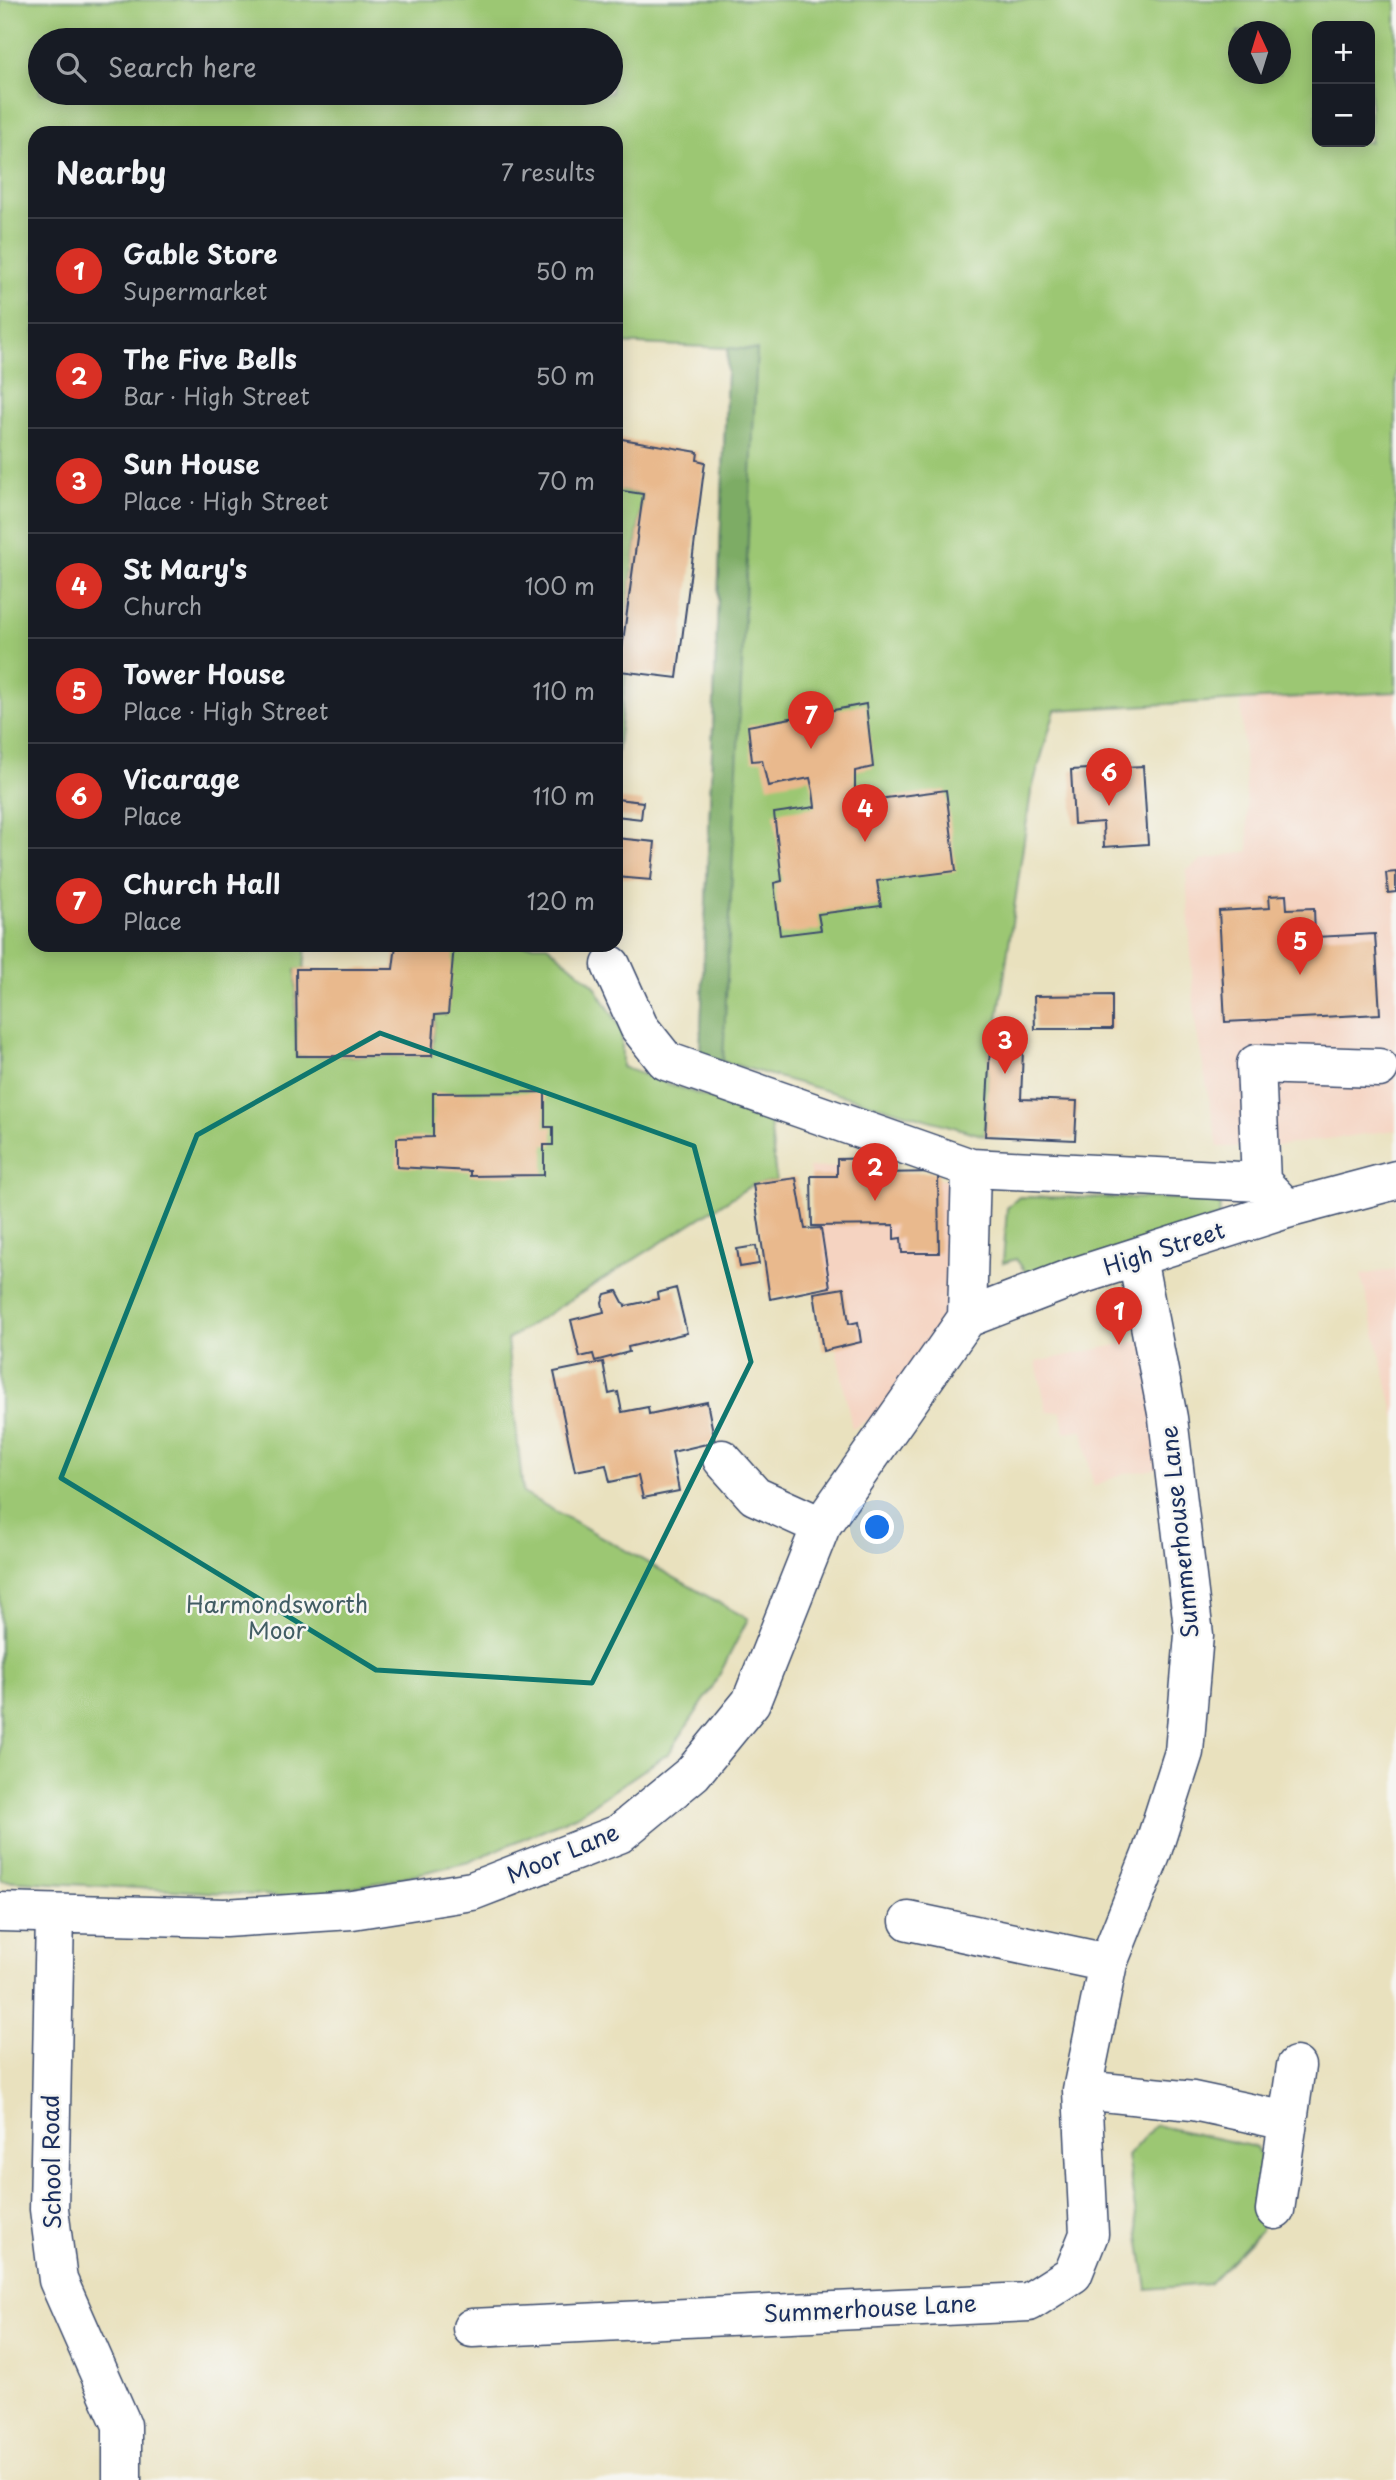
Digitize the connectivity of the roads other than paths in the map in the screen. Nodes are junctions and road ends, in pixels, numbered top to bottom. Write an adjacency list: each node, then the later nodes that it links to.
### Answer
1 (611, 965): 3 (street)
2 (1379, 1068): 5 (street)
3 (971, 1168): 5 (street); 8 (street)
4 (1396, 1180): 6 (street, High Street)
5 (1261, 1182): 6 (street)
6 (1287, 1209): 7 (street, High Street)
7 (1137, 1258): 8 (street, High Street); 14 (street, Summerhouse Lane)
8 (957, 1332): 10 (street, Moor Lane)
9 (722, 1459): 10 (street)
10 (821, 1526): 12 (street, Moor Lane)
11 (0, 1912): 12 (street, Moor Lane)
12 (55, 1915): 20 (street, School Road)
13 (909, 1921): 14 (street)
14 (1108, 1963): 16 (street, Summerhouse Lane)
15 (1296, 2066): 17 (street)
16 (1082, 2090): 17 (street); 19 (street, Summerhouse Lane)
17 (1287, 2121): 18 (street)
18 (1275, 2210)
19 (472, 2328)
20 (122, 2480)

